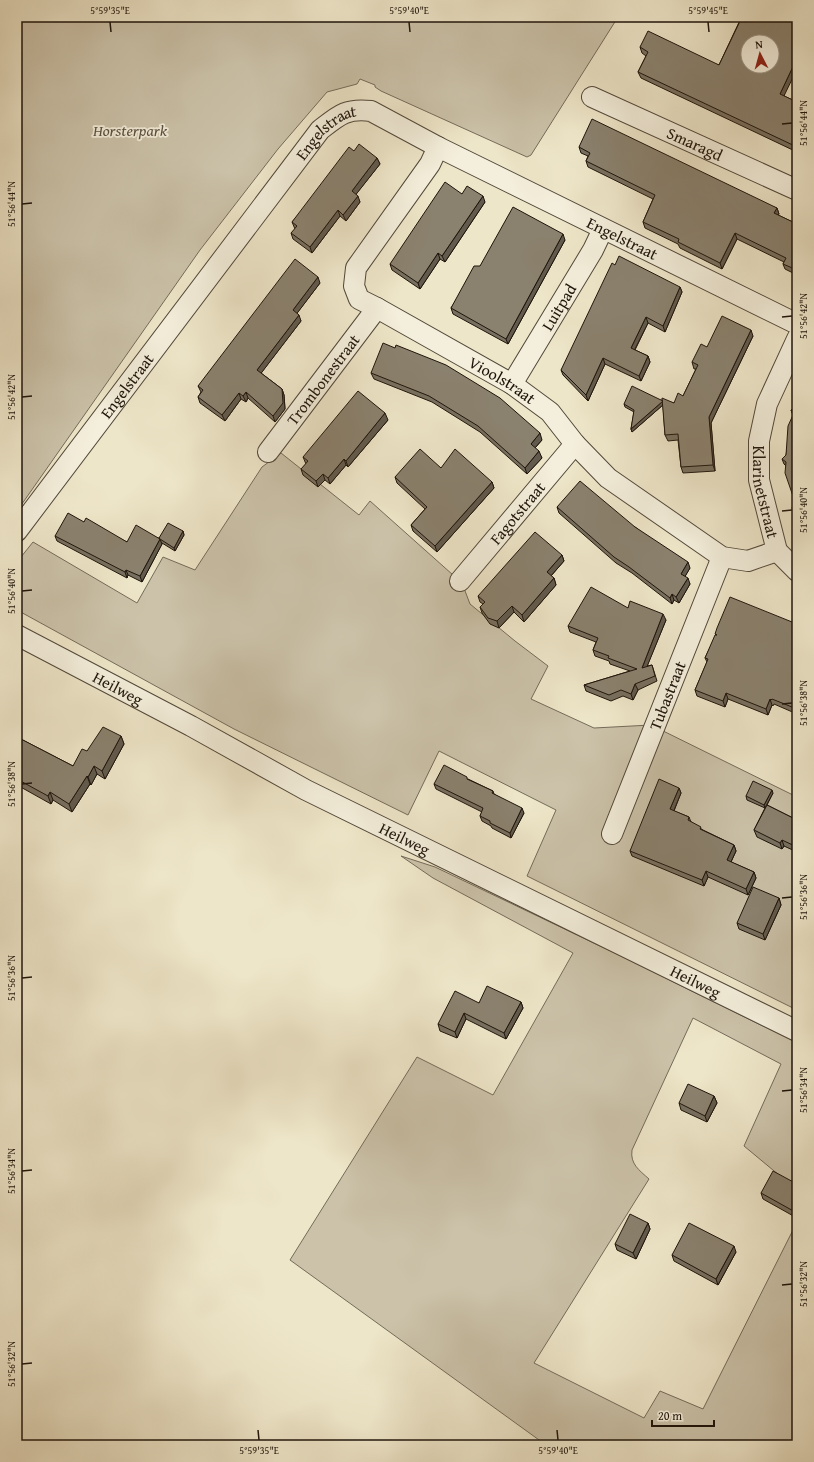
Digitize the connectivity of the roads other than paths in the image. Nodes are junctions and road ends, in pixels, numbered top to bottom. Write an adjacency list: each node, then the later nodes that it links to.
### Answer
1 (592, 97): 3 (street, Smaragd)
2 (434, 155): 4 (street, Engelstraat); 5 (street, Vioolstraat); 11 (street, Engelstraat)
3 (797, 190)
4 (603, 229): 6 (street, Engelstraat); 8 (street, Luitpad)
5 (378, 308): 8 (street, Vioolstraat); 10 (street, Trombonestraat)
6 (797, 324)
7 (797, 339): 12 (street, Klarinetstraat)
8 (512, 384): 9 (street, Vioolstraat)
9 (575, 444): 13 (street, Vioolstraat); 15 (street, Fagotstraat)
10 (268, 452)
11 (17, 531)
12 (778, 551): 13 (street, Vioolstraat); 14 (street, Klarinetstraat)
13 (722, 557): 17 (street, Tubastraat)
14 (797, 571)
15 (460, 581)
16 (17, 635): 18 (street, Heilweg)
17 (612, 834)
18 (797, 1031)

